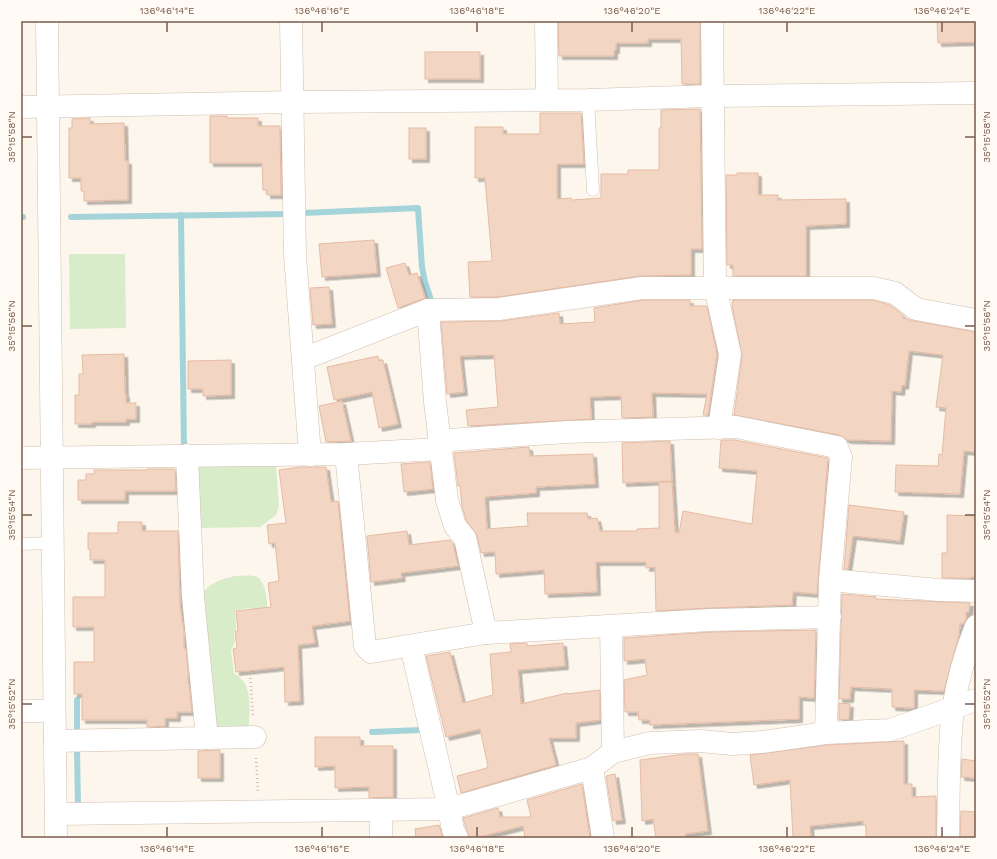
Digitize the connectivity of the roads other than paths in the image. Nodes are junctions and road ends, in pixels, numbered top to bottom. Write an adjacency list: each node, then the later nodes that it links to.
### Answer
1 (47, 21): 11 (street)
2 (291, 21): 9 (street)
3 (546, 21): 7 (street)
4 (712, 21): 6 (street)
5 (976, 93): 6 (street)
6 (712, 96): 8 (street); 13 (street)
7 (546, 100): 8 (street); 9 (street)
8 (588, 100): 12 (lane)
9 (292, 102): 11 (street); 16 (street)
10 (21, 107): 11 (street)
11 (48, 107): 23 (street)
12 (593, 190)
13 (715, 287): 14 (street); 15 (street); 17 (street)
14 (428, 310): 16 (street); 18 (street)
15 (976, 320)
16 (303, 359): 21 (street)
17 (719, 428): 18 (street); 26 (street)
18 (440, 448): 19 (street); 31 (street)
19 (346, 454): 21 (street); 32 (street)
20 (187, 455): 21 (street); 23 (street); 38 (street)
21 (310, 455)
22 (21, 458): 23 (street)
23 (51, 458): 24 (street)
24 (52, 543): 25 (lane); 36 (street)
25 (21, 544)
26 (830, 580): 27 (street); 28 (street)
27 (976, 591)
28 (830, 617): 29 (street); 37 (street)
29 (611, 626): 31 (street); 41 (street)
30 (976, 626): 34 (street)
31 (486, 633): 32 (street)
32 (411, 646): 43 (street)
33 (976, 700): 34 (street)
34 (953, 707): 37 (street); 50 (street)
35 (21, 711): 36 (street)
36 (54, 711): 40 (street)
37 (826, 733): 41 (street)
38 (206, 738): 39 (street); 40 (street)
39 (255, 738)
40 (55, 740): 45 (street)
41 (613, 752): 42 (street)
42 (592, 768): 43 (street); 49 (street)
43 (449, 809): 44 (street); 48 (street)
44 (381, 810): 45 (street); 47 (street)
45 (56, 814): 46 (street)
46 (56, 838)
47 (381, 838)
48 (457, 838)
49 (603, 838)
50 (948, 838)

